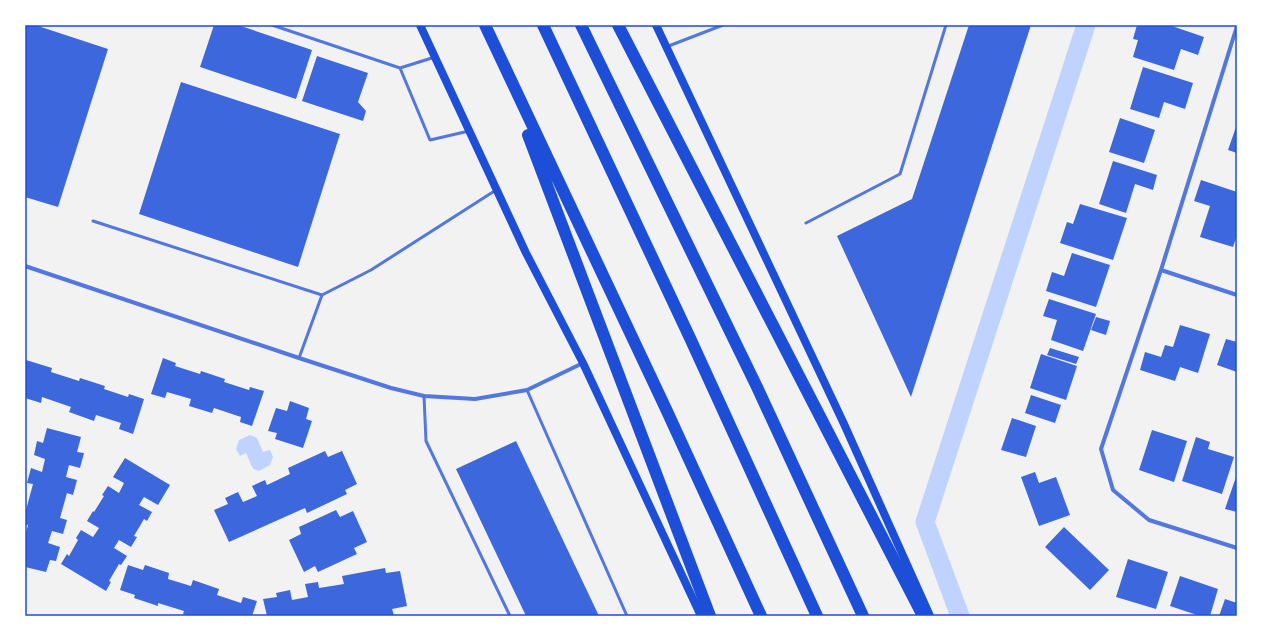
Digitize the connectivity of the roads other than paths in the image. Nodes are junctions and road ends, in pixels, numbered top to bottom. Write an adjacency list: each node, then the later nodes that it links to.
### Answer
1 (272, 25): 16 (lane)
2 (420, 25): 15 (main road)
3 (485, 25): 14 (highway)
4 (543, 25): 35 (highway)
5 (581, 25): 36 (highway)
6 (618, 25): 37 (highway)
7 (656, 25): 13 (main road)
8 (723, 25): 13 (lane)
9 (946, 25): 20 (lane)
10 (1237, 26): 11 (street)
11 (1232, 42): 12 (street); 22 (street)
12 (1237, 44)
13 (666, 47): 38 (main road)
14 (497, 52): 33 (highway); 34 (highway)
15 (435, 58): 16 (lane); 17 (main road)
16 (400, 68): 17 (lane)
17 (469, 132): 18 (main road)
18 (496, 190): 23 (lane); 26 (main road)
19 (92, 221): 23 (lane)
20 (806, 223)
21 (25, 266): 25 (street)
22 (1161, 270): 24 (street); 29 (street)
23 (322, 295): 25 (lane)
24 (1237, 295)
25 (299, 358): 28 (street)
26 (583, 363): 27 (street); 32 (main road)
27 (528, 390): 28 (street); 31 (lane)
28 (424, 396): 30 (lane)
29 (1237, 548)
30 (510, 616)
31 (627, 616)
32 (701, 616)
33 (710, 616)
34 (761, 616)
35 (817, 616)
36 (863, 616)
37 (923, 616)
38 (930, 616)

